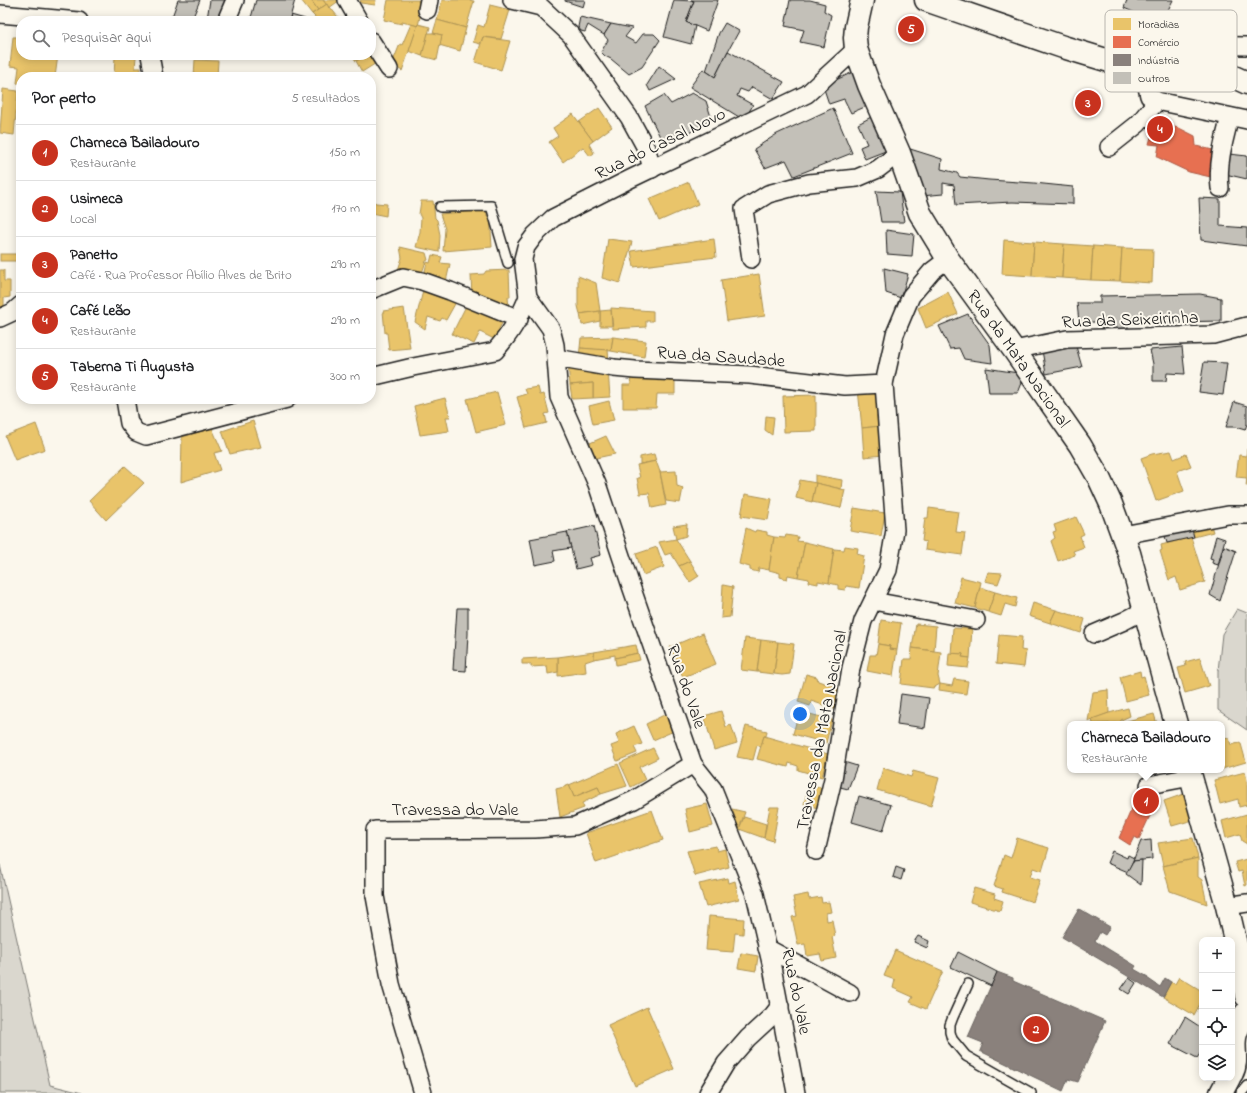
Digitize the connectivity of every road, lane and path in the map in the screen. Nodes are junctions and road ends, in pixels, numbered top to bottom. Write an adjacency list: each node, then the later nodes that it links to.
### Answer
1 (235, 0): 8 (street)
2 (347, 0): 9 (street)
3 (512, 0): 24 (street)
4 (862, 0): 13 (street, Rua da Mata Nacional)
5 (926, 0): 14 (street)
6 (0, 14): 7 (street)
7 (22, 16)
8 (228, 16)
9 (356, 16)
10 (1237, 46): 11 (street)
11 (1247, 46)
12 (376, 49): 16 (street)
13 (856, 49): 23 (street, Rua da Mata Nacional); 24 (street, Rua do Casal Novo)
14 (1105, 59)
15 (151, 60): 17 (street)
16 (389, 69)
17 (153, 72)
18 (1149, 92): 19 (street)
19 (1158, 101): 20 (street); 22 (street)
20 (1230, 117): 21 (street); 25 (street)
21 (1247, 120)
22 (1109, 147)
23 (898, 153): 27 (street); 28 (street, Rua da Mata Nacional)
24 (652, 169): 31 (street, Rua do Casal Novo)
25 (1220, 188)
26 (440, 207): 29 (lane)
27 (751, 259)
28 (948, 259): 36 (street, Rua da Mata Nacional); 39 (street, Travessa da Mata Nacional)
29 (508, 263)
30 (376, 288): 34 (street)
31 (528, 297): 34 (street); 37 (street, Rua do Vale)
32 (16, 310): 33 (street)
33 (0, 318)
34 (519, 319): 38 (street)
35 (1247, 326): 36 (street, Rua da Seixeirinha)
36 (1014, 350): 43 (street, Rua da Mata Nacional)
37 (556, 358): 39 (street, Rua da Saudade); 49 (street, Rua do Vale)
38 (376, 377)
39 (884, 384): 44 (street, Travessa da Mata Nacional)
40 (126, 404): 41 (street)
41 (268, 404)
42 (1247, 515): 43 (street)
43 (1123, 535): 45 (street, Rua da Mata Nacional)
44 (873, 601): 46 (street); 52 (street, Travessa da Mata Nacional)
45 (1145, 610): 47 (street); 48 (street, Rua da Mata Nacional)
46 (976, 620)
47 (1094, 634)
48 (1175, 721)
49 (693, 764): 54 (street, Rua do Vale); 62 (street, Travessa do Vale)
50 (1190, 773): 51 (street); 53 (street)
51 (1149, 784)
52 (816, 851)
53 (1237, 905): 55 (street)
54 (768, 948): 57 (street); 59 (street, Rua do Vale)
55 (1242, 957): 58 (street)
56 (968, 984): 65 (lane)
57 (850, 993)
58 (1246, 1005): 60 (street)
59 (780, 1006): 63 (street); 64 (street, Rua do Vale)
60 (1237, 1061): 66 (street)
61 (1247, 1086): 67 (lane)
62 (423, 1093)
63 (708, 1093)
64 (796, 1093)
65 (1031, 1093)
66 (1221, 1093)
67 (1242, 1093)

